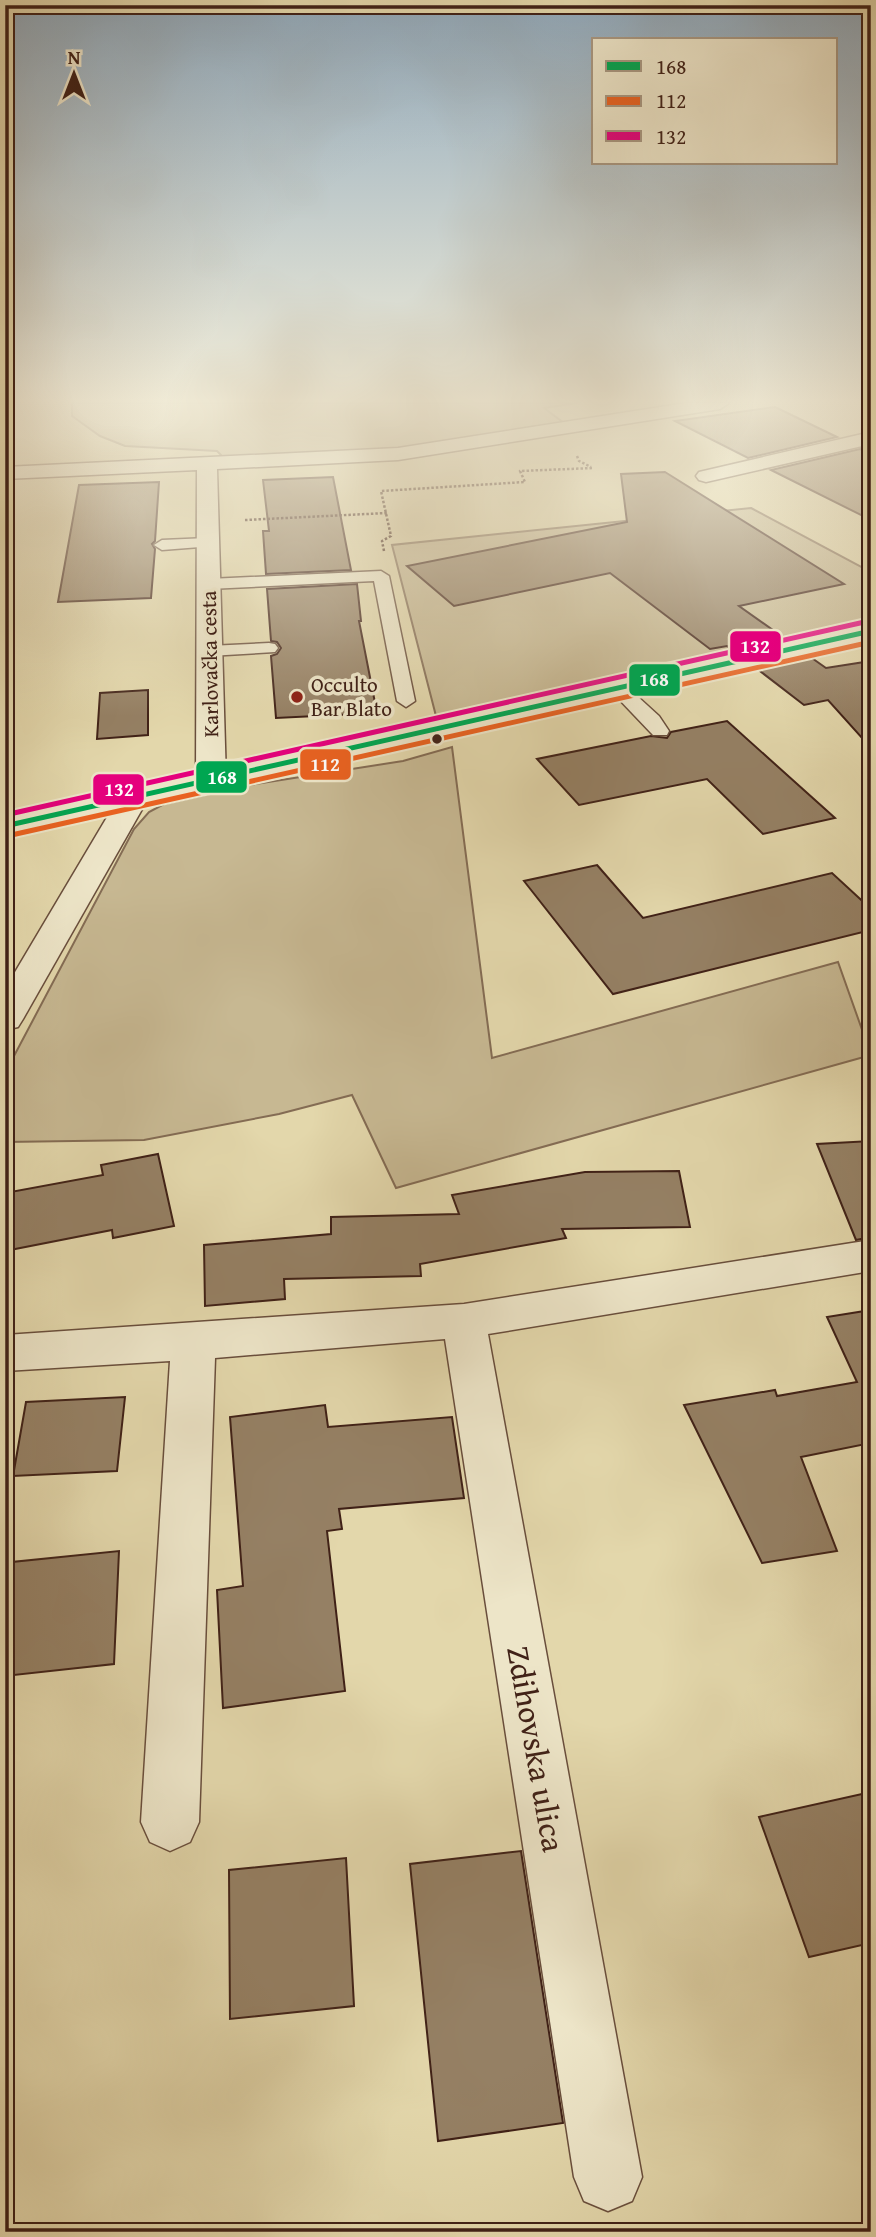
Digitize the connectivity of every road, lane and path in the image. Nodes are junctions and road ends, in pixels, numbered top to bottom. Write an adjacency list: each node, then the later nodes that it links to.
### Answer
1 (208, 507): 5 (street, Karlovačka cesta)
2 (385, 507): 3 (path)
3 (387, 513): 4 (path); 7 (path)
4 (245, 520)
5 (208, 543): 6 (lane); 8 (street, Karlovačka cesta)
6 (162, 545)
7 (381, 576): 8 (lane); 13 (lane)
8 (209, 584): 11 (street, Karlovačka cesta)
9 (871, 631): 12 (street, Karlovačka cesta)
10 (269, 649): 11 (lane)
11 (209, 651): 15 (street, Karlovačka cesta)
12 (618, 689): 14 (lane); 15 (street, Karlovačka cesta)
13 (406, 701)
14 (660, 731)
15 (211, 780): 16 (street, Karlovačka cesta)
16 (134, 797): 17 (street, Karlovačka cesta); 18 (street)
17 (5, 826)
18 (5, 1019)
19 (871, 1255): 20 (street)
20 (464, 1321): 21 (street); 24 (street, Zdihovska ulica)
21 (193, 1342): 22 (street); 23 (street)
22 (5, 1353)
23 (170, 1822)
24 (608, 2176)

